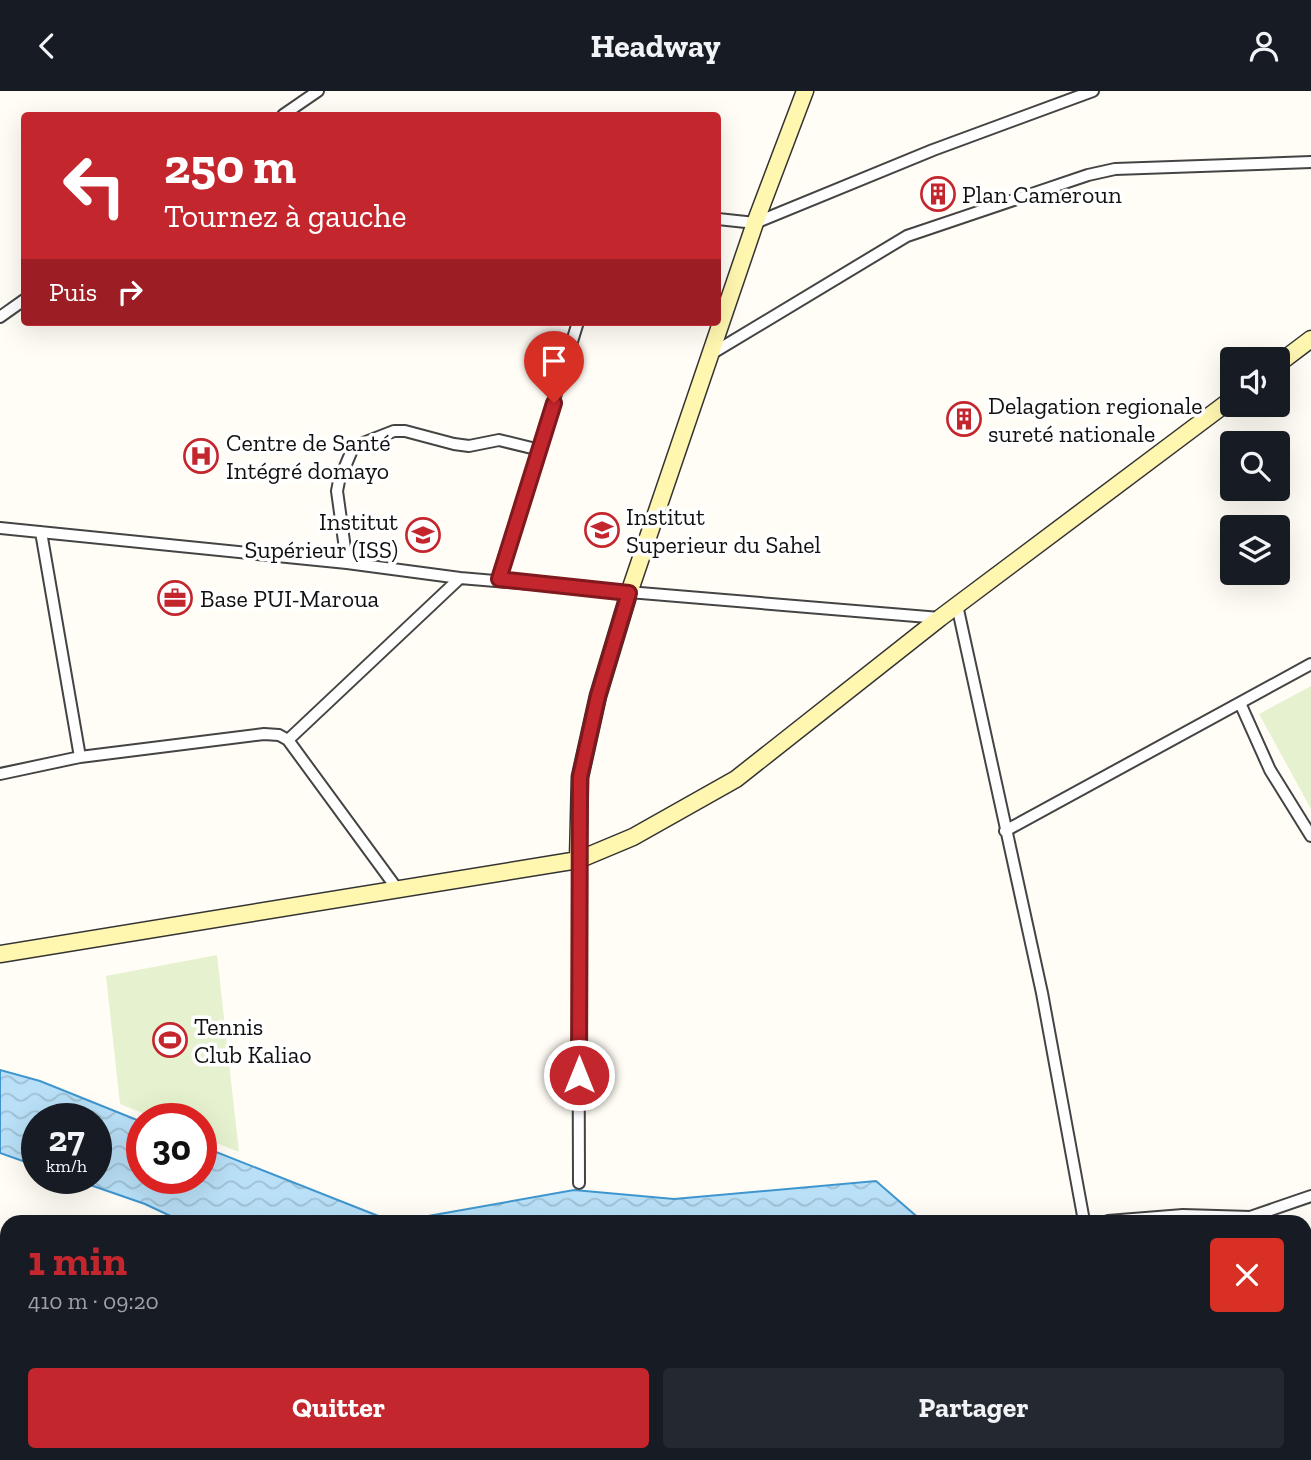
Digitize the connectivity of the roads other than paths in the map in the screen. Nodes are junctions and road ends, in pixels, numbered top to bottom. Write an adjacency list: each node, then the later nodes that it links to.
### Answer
1 (318, 91): 4 (street)
2 (806, 91): 7 (street)
3 (1093, 91): 7 (street)
4 (287, 112)
5 (1311, 162): 14 (street)
6 (721, 219): 7 (street)
7 (755, 223): 10 (street)
8 (21, 302): 9 (street)
9 (0, 317)
10 (721, 324)
11 (577, 326): 17 (street)
12 (720, 326): 14 (street)
13 (1311, 339): 15 (street)
14 (711, 354): 23 (street)
15 (1290, 356)
16 (1220, 408): 24 (street)
17 (540, 450): 20 (street); 22 (street)
18 (0, 528): 19 (street)
19 (41, 532): 20 (street); 29 (street)
20 (347, 563): 21 (street)
21 (460, 578): 22 (street); 28 (street)
22 (499, 579): 23 (street)
23 (629, 593): 25 (street); 33 (street)
24 (957, 605): 25 (street); 31 (street)
25 (940, 618): 33 (street)
26 (1311, 664): 27 (street)
27 (1240, 703): 31 (street); 32 (street)
28 (288, 740): 29 (street); 34 (street)
29 (80, 757): 30 (street)
30 (0, 774)
31 (1006, 831): 38 (street)
32 (1311, 837)
33 (578, 860): 34 (street); 36 (street)
34 (398, 890): 35 (street)
35 (0, 954)
36 (579, 1183)
37 (1311, 1196): 39 (street)
38 (1083, 1215)
39 (1253, 1215)

